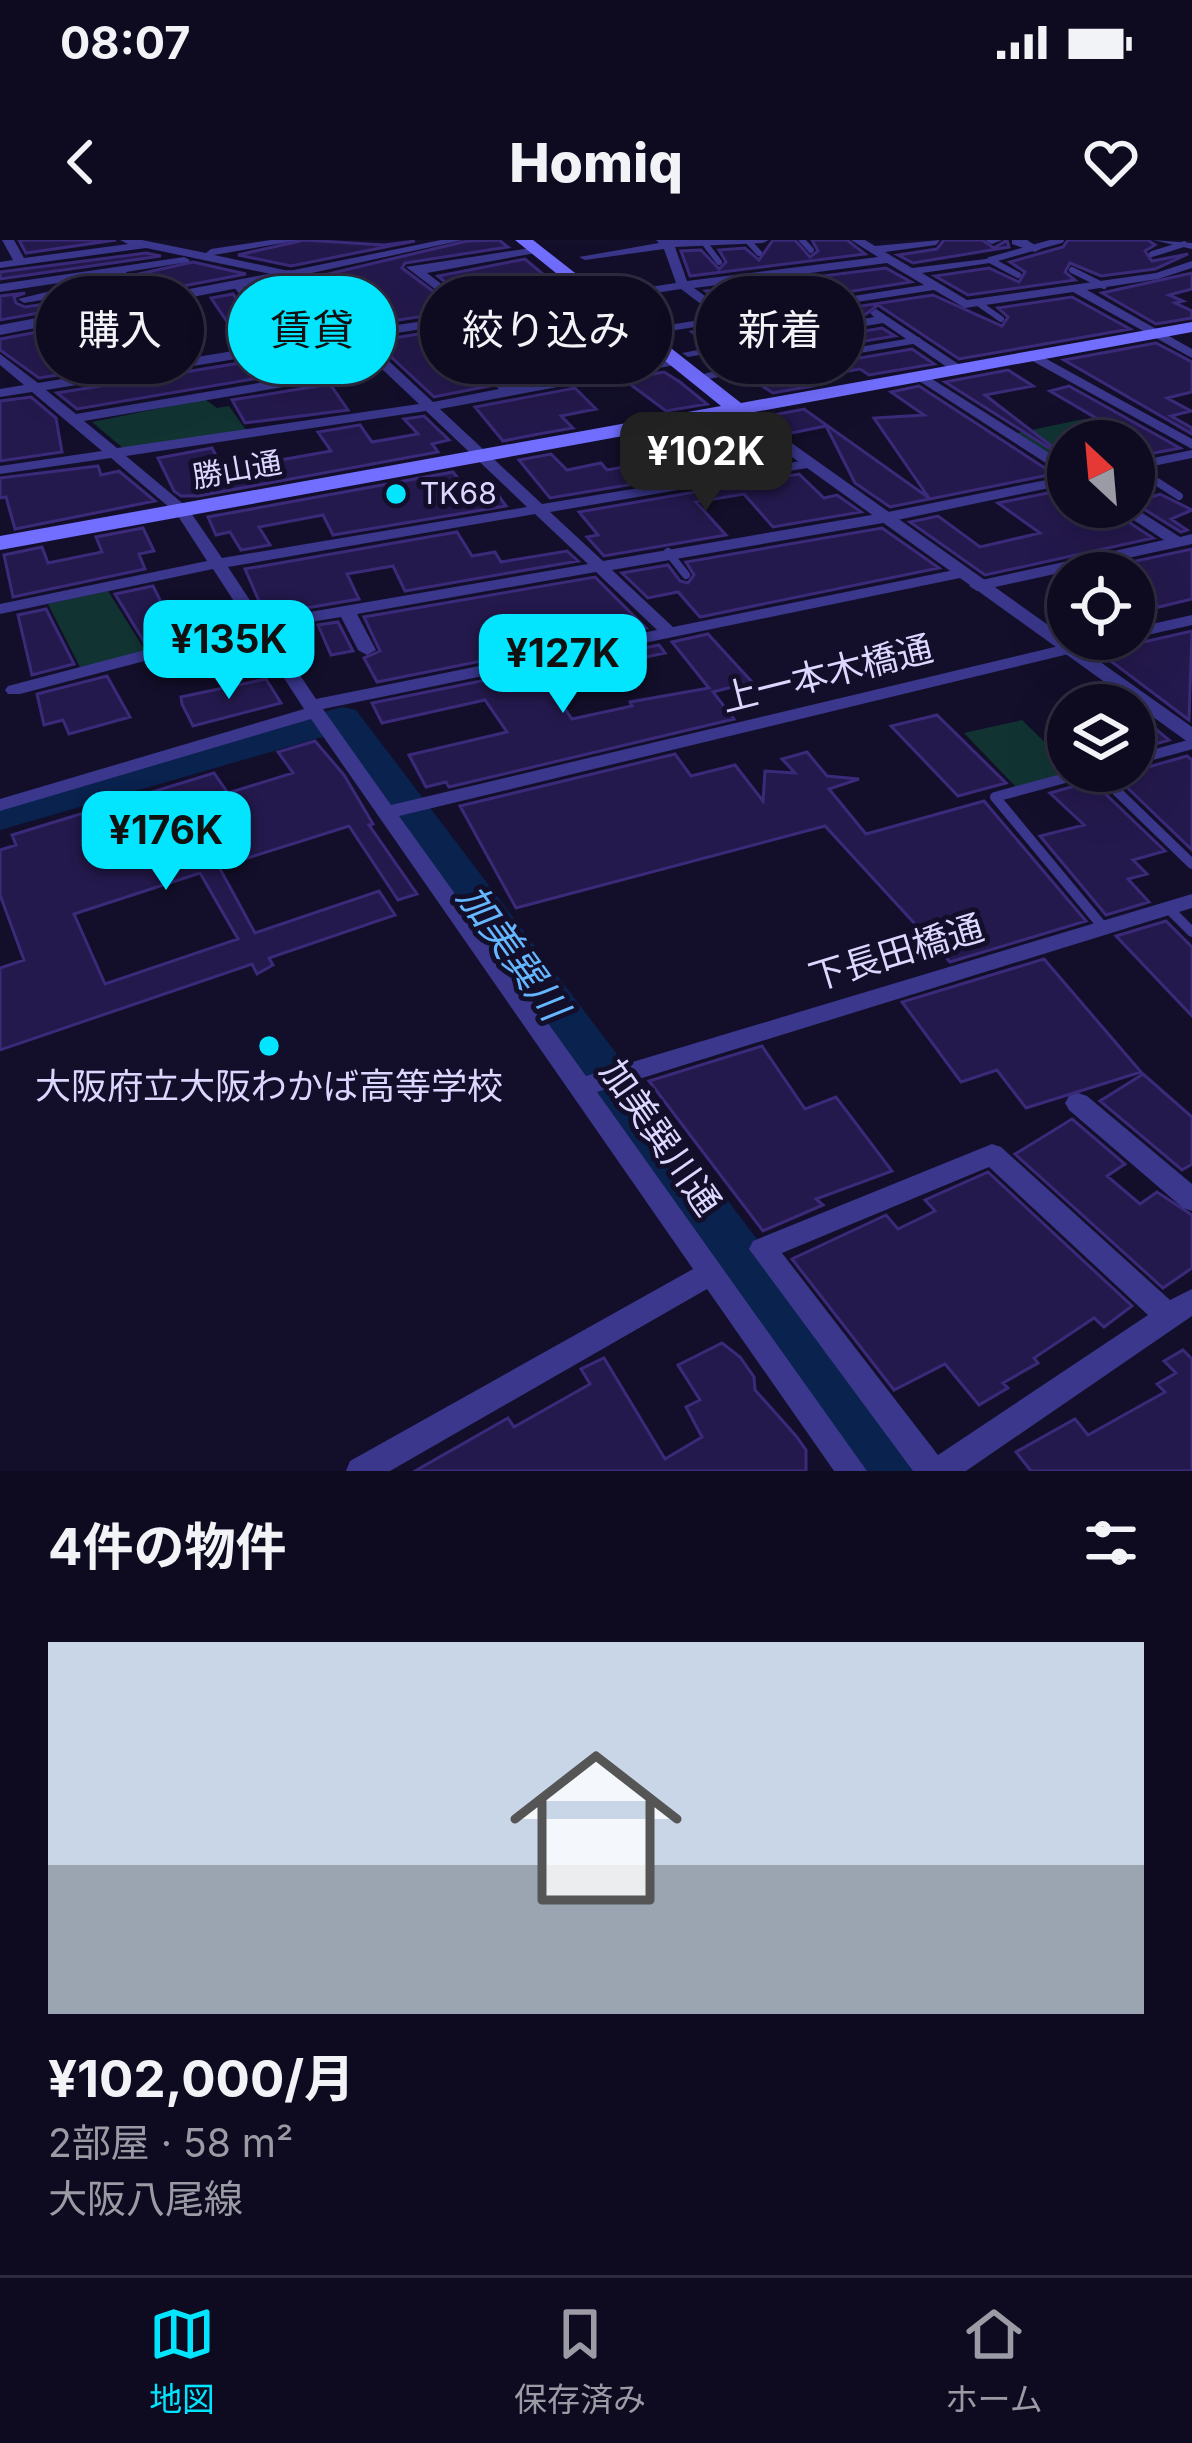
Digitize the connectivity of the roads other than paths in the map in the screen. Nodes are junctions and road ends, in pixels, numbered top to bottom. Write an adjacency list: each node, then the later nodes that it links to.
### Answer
1 (8, 240): 28 (street)
2 (126, 240): 15 (street)
3 (294, 240): 11 (street)
4 (457, 240): 22 (street)
5 (802, 240): 20 (lane)
6 (857, 240): 21 (street)
7 (1061, 240): 19 (lane)
8 (1159, 240): 17 (street)
9 (748, 241): 16 (street); 18 (street)
10 (1015, 241): 19 (street)
11 (273, 242): 24 (street); 36 (street)
12 (936, 242): 21 (street)
13 (536, 243): 34 (street); 42 (main road)
14 (665, 243): 16 (street); 25 (street); 43 (street)
15 (143, 245): 24 (street); 28 (street)
16 (706, 245): 29 (lane)
17 (1188, 245): 23 (lane)
18 (761, 247)
19 (1035, 249): 27 (lane)
20 (811, 250)
21 (870, 250): 26 (street)
22 (391, 254): 34 (street); 36 (street)
23 (1151, 254)
24 (198, 256): 32 (street); 36 (street)
25 (585, 257)
26 (885, 260): 35 (street); 43 (street)
27 (990, 260): 35 (street); 37 (lane)
28 (20, 262): 31 (street)
29 (719, 262)
30 (1192, 263): 45 (street)
31 (0, 265)
32 (119, 270): 38 (street); 47 (street)
33 (1072, 270): 45 (lane)
34 (417, 271): 41 (street)
35 (906, 272): 46 (street)
36 (296, 273): 39 (street); 40 (street)
37 (1018, 275)
38 (123, 276)
39 (280, 276)
40 (299, 276)
41 (423, 276)
42 (582, 276)
43 (683, 285): 44 (street); 49 (street)
44 (672, 286)
45 (1104, 286): 48 (street)
46 (933, 287): 51 (street); 53 (street)
47 (0, 288)
48 (1078, 290): 53 (street); 61 (street)
49 (696, 295)
50 (36, 297): 52 (street)
51 (864, 298)
52 (0, 302)
53 (979, 303): 56 (lane)
54 (864, 305): 55 (street)
55 (886, 319): 58 (street); 63 (street)
56 (1001, 319)
57 (36, 323): 60 (street)
58 (864, 323)
59 (1192, 327): 61 (main road, 勝山通)
60 (0, 330)
61 (1154, 333): 67 (street); 69 (main road, 勝山通)
62 (672, 339): 70 (main road)
63 (918, 340): 64 (lane); 74 (street)
64 (864, 349)
65 (672, 351): 70 (main road)
66 (696, 354): 70 (street)
67 (1192, 354)
68 (228, 355): 81 (street)
69 (1033, 355): 74 (main road, 勝山通); 87 (street)
70 (681, 357): 72 (street); 73 (main road); 85 (main road)
71 (0, 358): 81 (street, 加美巽川通)
72 (672, 359)
73 (696, 368)
74 (959, 369): 76 (main road, 勝山通)
75 (396, 372): 84 (street)
76 (921, 376): 85 (main road, 勝山通); 91 (street)
77 (276, 384): 86 (street)
78 (501, 384): 82 (street)
79 (553, 384): 82 (street)
80 (716, 384): 85 (main road)
81 (32, 388): 83 (street); 86 (street, 加美巽川通)
82 (510, 392): 84 (street)
83 (0, 393)
84 (432, 406): 88 (street); 89 (street)
85 (738, 410): 89 (main road, 勝山通); 92 (street)
86 (71, 419): 88 (street, 加美巽川通)
87 (1192, 449): 90 (street)
88 (116, 456): 93 (street); 98 (street, 加美巽川通)
89 (485, 456): 97 (street); 98 (main road, 勝山通)
90 (1155, 460)
91 (1047, 462)
92 (807, 464): 97 (street); 99 (street)
93 (0, 470)
94 (1155, 480): 96 (lane)
95 (1047, 481): 99 (street)
96 (1179, 496)
97 (542, 509): 104 (street); 105 (street)
98 (182, 511): 102 (main road, 勝山通); 104 (street, 加美巽川通)
99 (883, 518): 103 (street); 107 (street)
100 (1155, 525): 101 (street)
101 (1184, 540): 107 (street)
102 (0, 543)
103 (668, 552): 105 (street); 106 (lane)
104 (214, 564): 108 (street); 111 (street, 加美巽川通)
105 (600, 565): 109 (street); 113 (street)
106 (686, 574)
107 (968, 580): 113 (street); 114 (street)
108 (0, 608)
109 (346, 610): 111 (street); 115 (street)
110 (1192, 620): 112 (street)
111 (257, 626): 118 (street); 119 (street, 加美巽川通)
112 (1155, 628)
113 (670, 632): 119 (street)
114 (1047, 638)
115 (367, 650)
116 (1047, 654): 125 (street, 上一本木橋通)
117 (1078, 660): 120 (street)
118 (14, 690)
119 (319, 716): 124 (street); 125 (street, 加美巽川通)
120 (1192, 741): 121 (lane)
121 (1155, 753)
122 (1047, 783): 128 (lane)
123 (1116, 792): 126 (lane)
124 (0, 805)
125 (392, 812): 130 (street, 加美巽川通)
126 (1192, 863)
127 (1180, 904): 128 (street, 下長田橋通); 129 (lane)
128 (1103, 927): 130 (street, 下長田橋通)
129 (1192, 932)
130 (586, 1085): 133 (street, 加美巽川通)
131 (1078, 1103): 132 (street)
132 (1192, 1200)
133 (710, 1274): 135 (street); 136 (street, 加美巽川通)
134 (1180, 1309): 137 (street); 137 (street)
135 (362, 1471)
136 (852, 1471)
137 (936, 1471)

